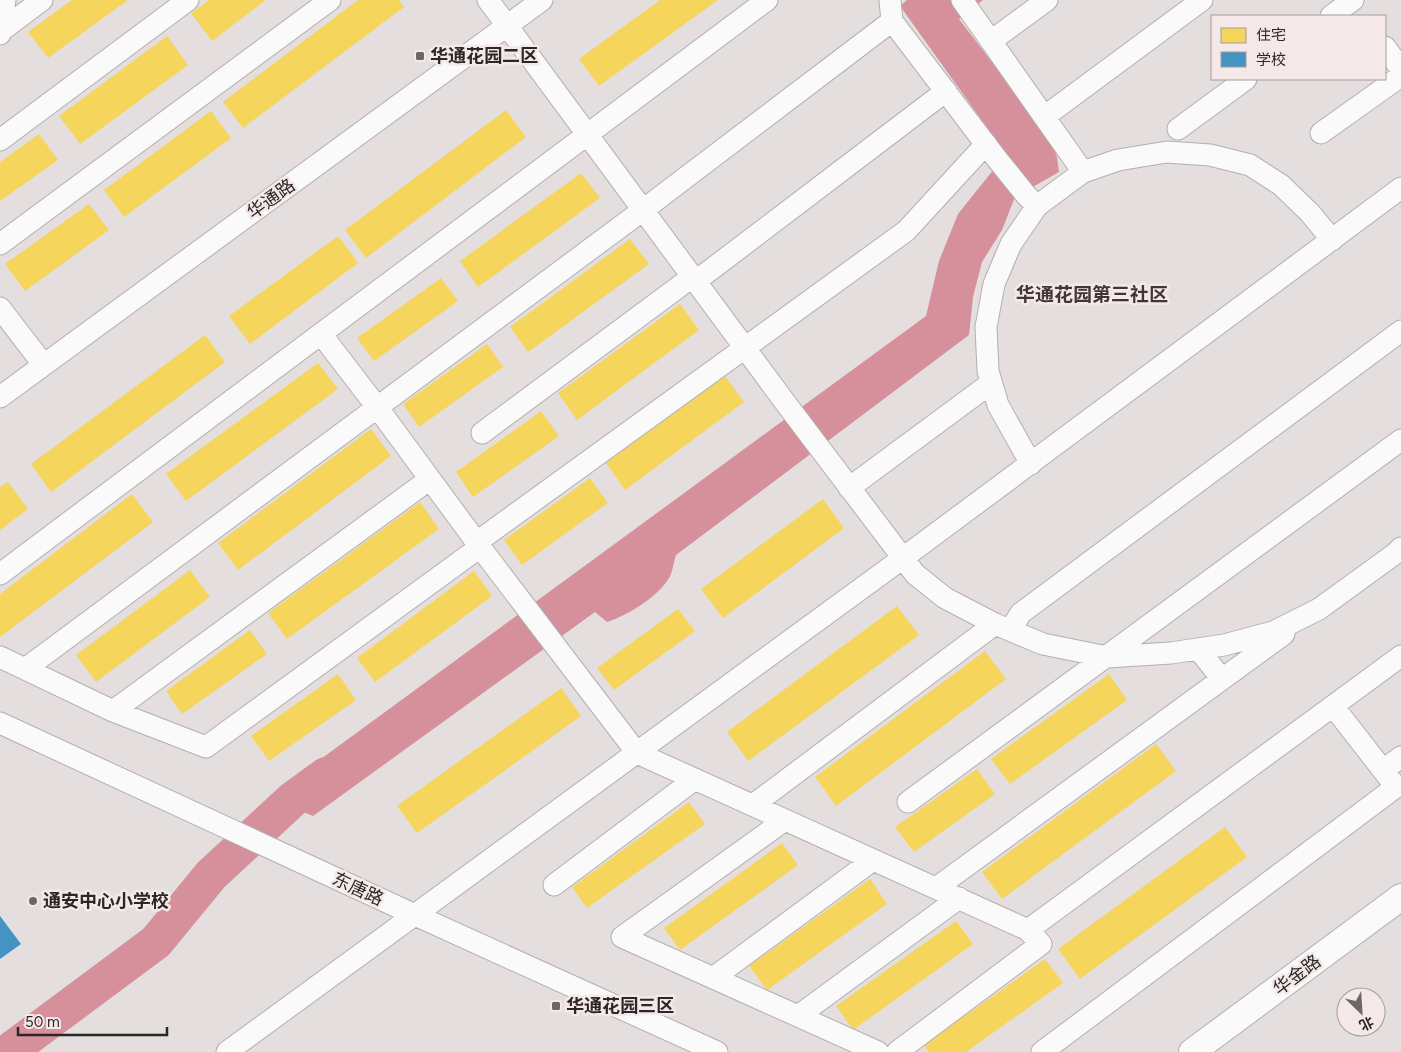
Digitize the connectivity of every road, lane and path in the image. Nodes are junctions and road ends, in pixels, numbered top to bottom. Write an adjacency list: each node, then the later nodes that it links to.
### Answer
1 (6, 0): 15 (street)
2 (42, 0): 15 (street)
3 (188, 0): 25 (street)
4 (330, 0): 32 (street)
5 (488, 0): 14 (street)
6 (542, 0): 14 (street, 华通路)
7 (767, 0): 24 (street)
8 (1047, 0): 16 (street)
9 (1202, 0): 21 (street)
10 (1354, 4): 13 (street)
11 (967, 7): 16 (street)
12 (891, 10): 20 (street); 30 (street)
13 (1333, 15)
14 (508, 26): 24 (street); 38 (street, 华通路)
15 (1, 32)
16 (991, 41): 21 (street)
17 (1386, 48): 18 (street)
18 (1401, 69): 23 (street)
19 (1245, 80): 22 (street)
20 (946, 91): 26 (street); 33 (street)
21 (1044, 117): 27 (street)
22 (1178, 130)
23 (1321, 133)
24 (587, 134): 30 (street); 36 (street)
25 (0, 140)
26 (992, 151): 29 (street); 37 (street)
27 (1083, 172): 29 (street); 31 (street)
28 (1401, 188): 31 (street)
29 (1032, 200): 39 (street)
30 (643, 210): 33 (street); 41 (street)
31 (1332, 240): 44 (street)
32 (0, 244)
33 (694, 279): 37 (street); 42 (street)
34 (0, 308): 38 (street)
35 (1401, 331): 52 (street)
36 (321, 334): 41 (street); 50 (street)
37 (745, 348): 46 (street); 47 (street)
38 (43, 364): 40 (street, 华通路)
39 (991, 383): 44 (street); 46 (street)
40 (0, 397)
41 (377, 407): 45 (street); 57 (street)
42 (482, 433)
43 (1401, 440): 56 (street)
44 (1031, 464): 49 (street)
45 (430, 479): 47 (street); 60 (street)
46 (849, 488): 49 (street)
47 (478, 545): 60 (street); 62 (street)
48 (1399, 550): 51 (street)
49 (903, 558): 52 (street); 62 (street)
50 (0, 574)
51 (1319, 609): 53 (street); 58 (street)
52 (1003, 627): 56 (street); 67 (street)
53 (1198, 649): 56 (street); 58 (street)
54 (1401, 656): 59 (street)
55 (0, 657): 57 (street)
56 (1106, 657): 66 (street)
57 (26, 670): 60 (street)
58 (1222, 679): 71 (street)
59 (1333, 706): 64 (street); 75 (street)
60 (113, 711)
61 (0, 723): 74 (street, 东唐路)
62 (636, 753): 65 (street); 74 (street)
63 (1401, 757): 64 (street)
64 (1383, 770): 82 (street)
65 (695, 779): 67 (street); 70 (street)
66 (908, 802)
67 (753, 805): 68 (street)
68 (785, 820): 69 (street); 76 (street)
69 (873, 860): 71 (street); 76 (street)
70 (554, 885)
71 (936, 888): 72 (street)
72 (959, 898): 75 (street); 77 (street)
73 (1401, 898): 83 (main road, 华金路)
74 (415, 914): 78 (street); 79 (street, 东唐路)
75 (1028, 930): 81 (street)
76 (713, 978): 77 (street)
77 (798, 1016): 80 (street)
78 (227, 1052)
79 (717, 1052)
80 (878, 1052)
81 (897, 1052)
82 (1042, 1052)
83 (1192, 1052)

